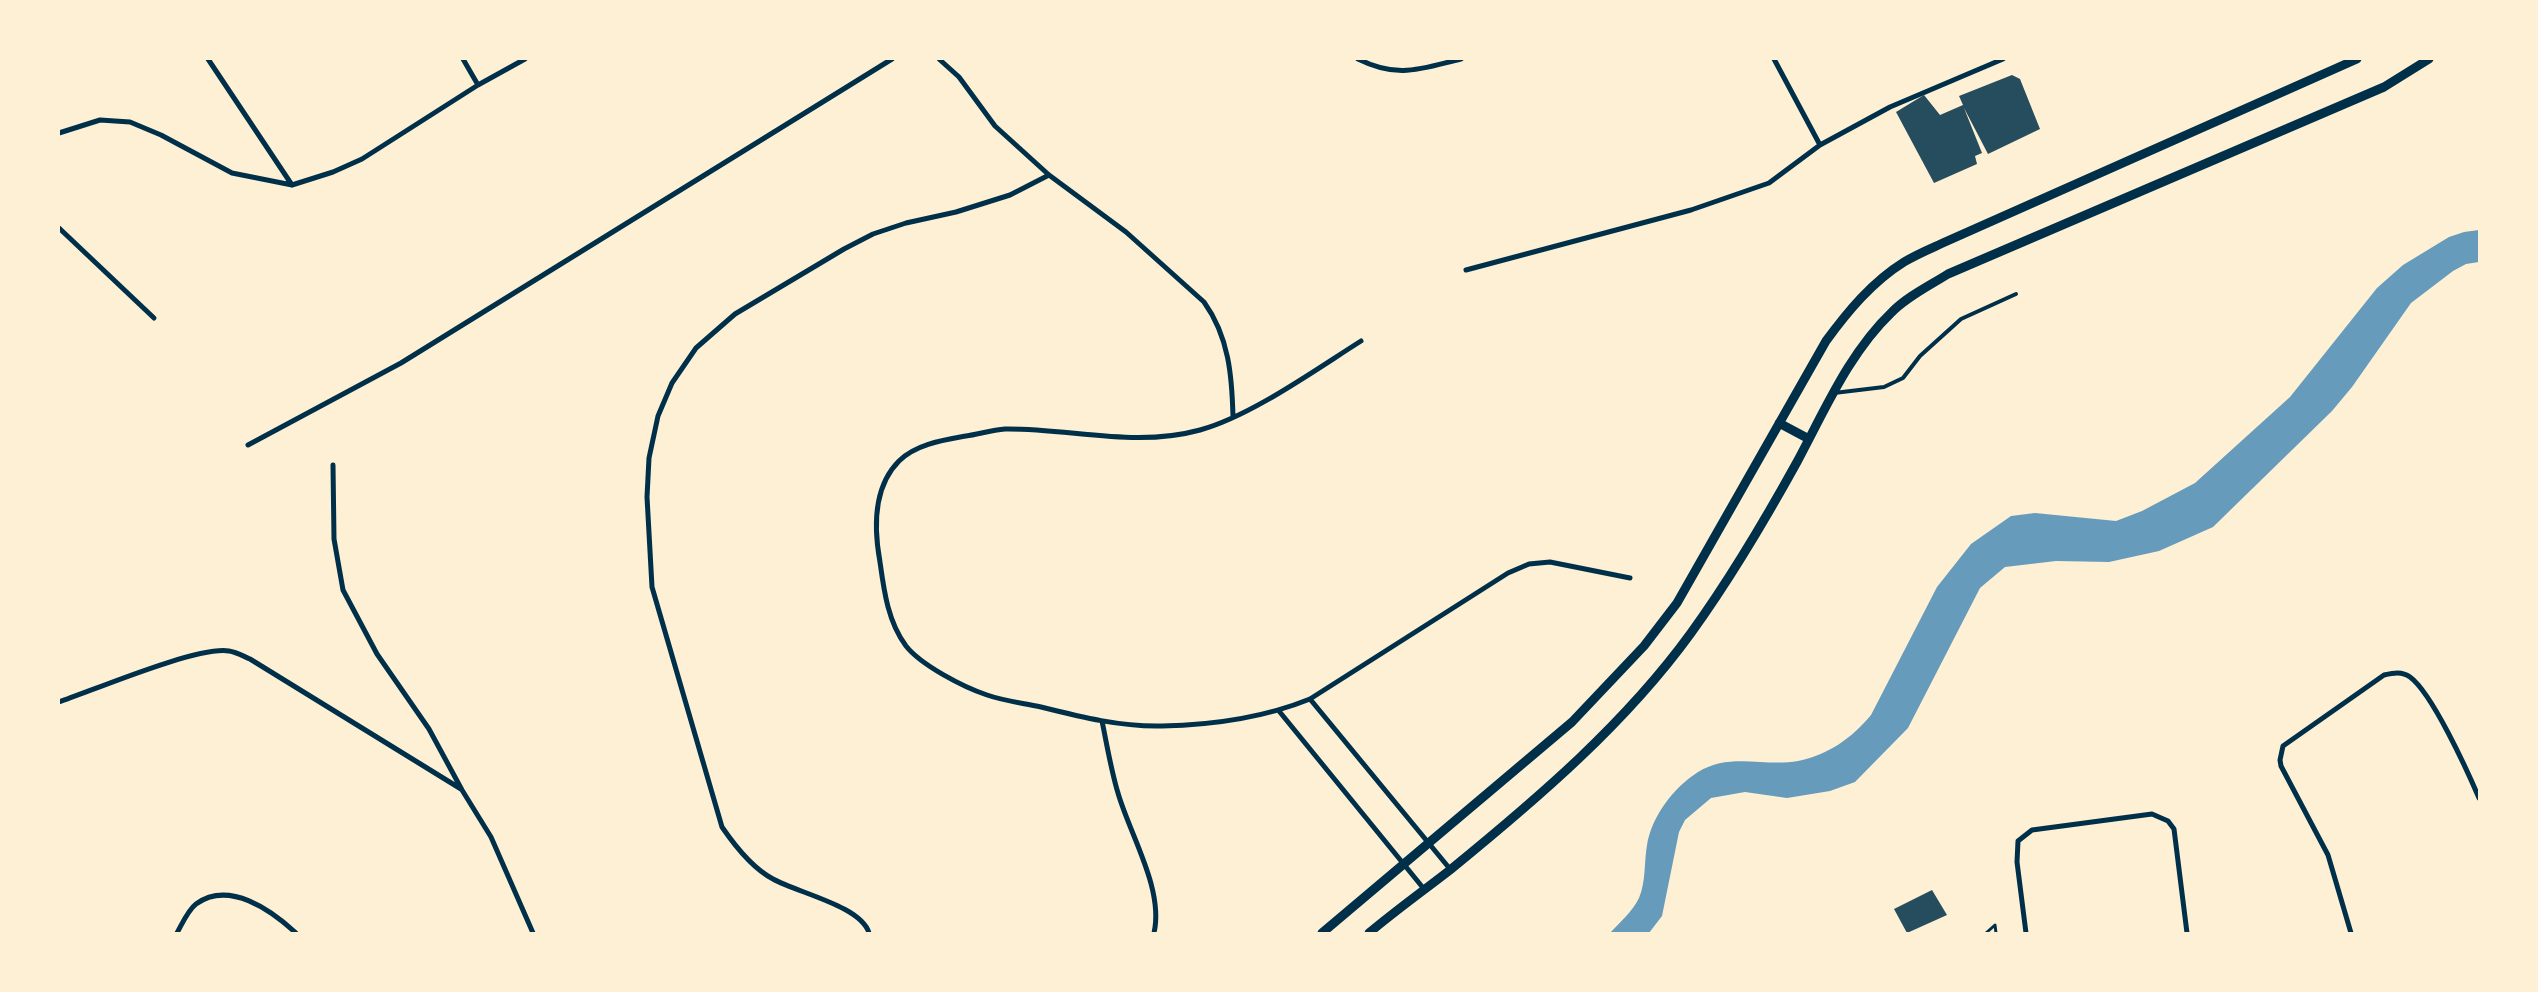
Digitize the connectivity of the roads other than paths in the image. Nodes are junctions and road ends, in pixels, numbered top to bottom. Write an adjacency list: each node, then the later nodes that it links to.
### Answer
1 (208, 59): 16 (street)
2 (463, 59): 12 (street)
3 (525, 59): 12 (street)
4 (892, 59): 26 (street)
5 (938, 59): 15 (street)
6 (1358, 59): 7 (street)
7 (1461, 59)
8 (1774, 59): 14 (street)
9 (2003, 59): 14 (street)
10 (2357, 59): 24 (street)
11 (2429, 59): 22 (street)
12 (478, 85): 16 (street)
13 (59, 133): 16 (street)
14 (1820, 145): 18 (street)
15 (1049, 175): 23 (street); 42 (street)
16 (292, 184)
17 (59, 228): 20 (street)
18 (1466, 270)
19 (2016, 294): 22 (lane)
20 (154, 318)
21 (1361, 341): 23 (street)
22 (1834, 392): 25 (street)
23 (1233, 417): 32 (street)
24 (1779, 423): 25 (street); 35 (street)
25 (1809, 439): 37 (street)
26 (248, 445)
27 (333, 465): 33 (street)
28 (1630, 578): 29 (street)
29 (1310, 699): 31 (street); 35 (street)
30 (59, 702): 33 (street)
31 (1279, 711): 32 (street); 36 (street)
32 (1102, 721): 43 (street)
33 (462, 790): 41 (street)
34 (2479, 798): 48 (street)
35 (1429, 843): 36 (street); 37 (street)
36 (1404, 863): 38 (street); 44 (street)
37 (1450, 870): 38 (street)
38 (1424, 889): 45 (street)
39 (177, 933): 40 (street)
40 (296, 933)
41 (533, 933)
42 (869, 933)
43 (1154, 933)
44 (1322, 933)
45 (1369, 933)
46 (2026, 933): 47 (street)
47 (2187, 933)
48 (2351, 933)

